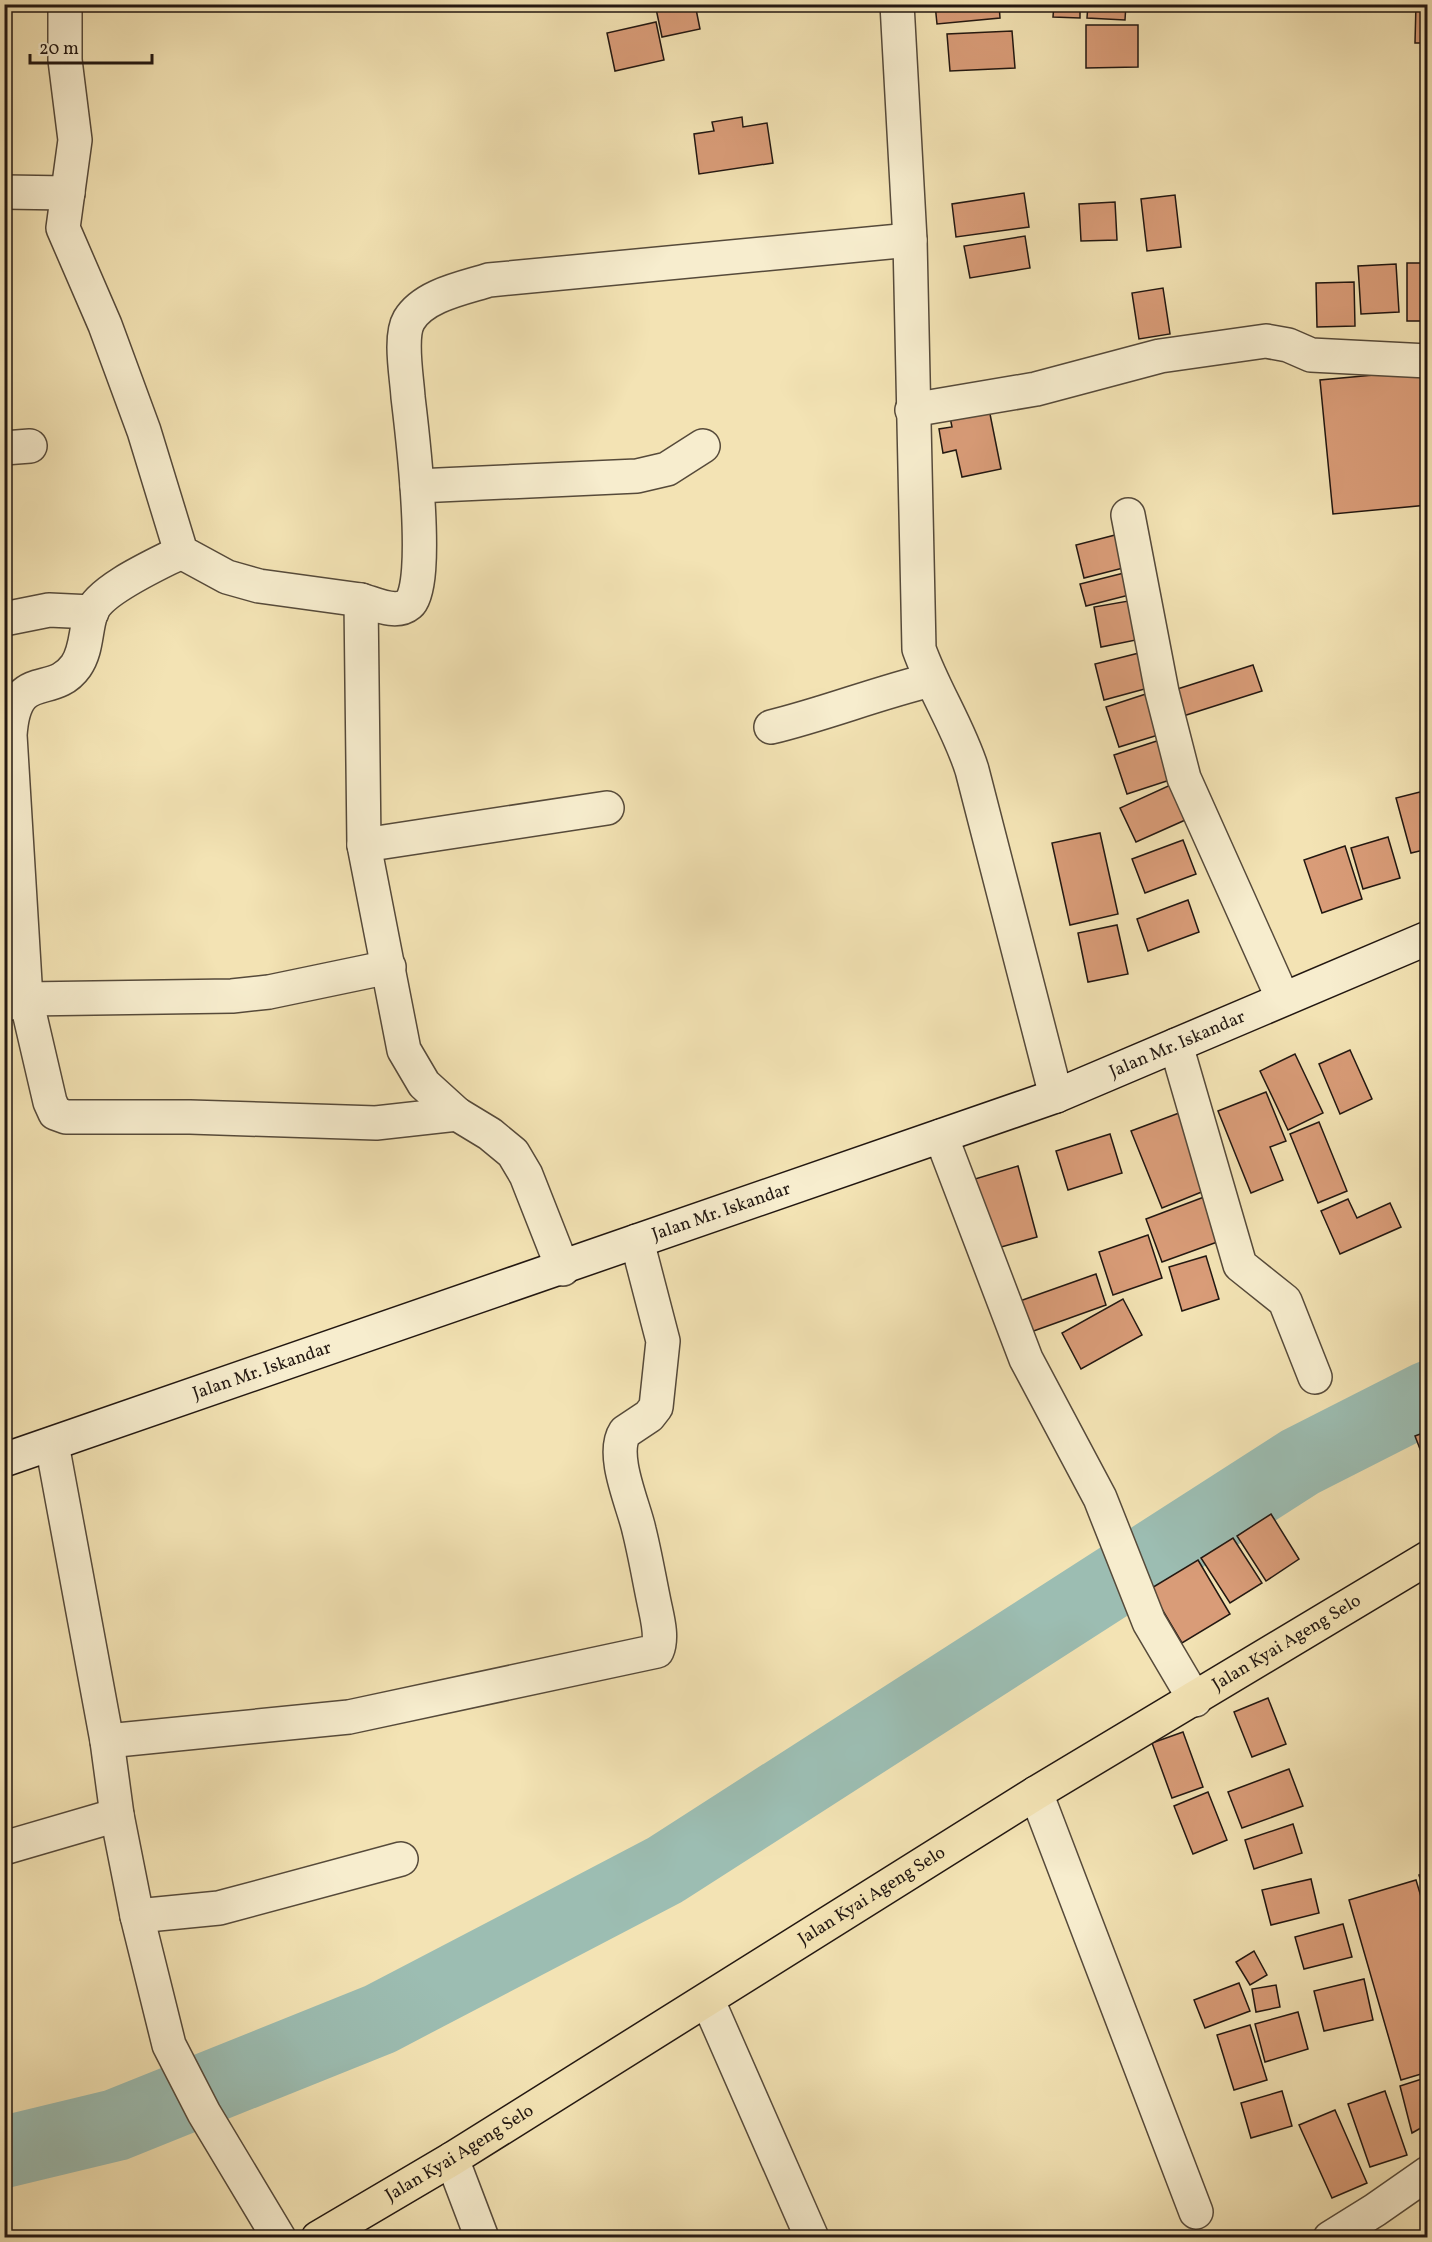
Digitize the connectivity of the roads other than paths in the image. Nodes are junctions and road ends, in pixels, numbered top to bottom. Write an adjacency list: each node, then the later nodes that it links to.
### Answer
1 (64, 4): 4 (street)
2 (897, 4): 5 (street)
3 (4, 192): 4 (street)
4 (68, 193): 11 (street)
5 (910, 240): 7 (street); 9 (street)
6 (1428, 361): 7 (street)
7 (912, 410): 15 (street)
8 (703, 446): 9 (street)
9 (417, 486): 12 (street)
10 (1128, 515): 22 (street)
11 (181, 552): 12 (street); 13 (street)
12 (361, 600): 19 (street)
13 (92, 612): 14 (street); 16 (street)
14 (4, 619)
15 (931, 680): 17 (street); 25 (street)
16 (11, 696): 23 (street)
17 (771, 727)
18 (607, 808): 19 (street)
19 (364, 845): 21 (street)
20 (1428, 938): 22 (street, Jalan Mr. Iskandar)
21 (388, 967): 23 (street); 26 (street)
22 (1283, 999): 24 (street, Jalan Mr. Iskandar)
23 (15, 1002): 26 (street)
24 (1176, 1045): 25 (street, Jalan Mr. Iskandar); 30 (street)
25 (1056, 1096): 27 (street, Jalan Mr. Iskandar)
26 (457, 1114): 29 (street)
27 (941, 1136): 28 (street, Jalan Mr. Iskandar); 34 (street)
28 (637, 1241): 29 (street, Jalan Mr. Iskandar); 35 (street)
29 (563, 1269): 31 (street, Jalan Mr. Iskandar)
30 (1315, 1377)
31 (52, 1444): 32 (street, Jalan Mr. Iskandar); 35 (street)
32 (4, 1460)
33 (1428, 1558): 34 (main road, Jalan Kyai Ageng Selo)
34 (1195, 1700): 36 (main road, Jalan Kyai Ageng Selo)
35 (107, 1741): 37 (street)
36 (1036, 1794): 41 (main road, Jalan Kyai Ageng Selo); 44 (street)
37 (117, 1815): 38 (street); 40 (street)
38 (4, 1848)
39 (401, 1859): 40 (street)
40 (137, 1916): 46 (street)
41 (708, 2001): 42 (main road, Jalan Kyai Ageng Selo); 49 (street)
42 (452, 2159): 47 (main road, Jalan Kyai Ageng Selo); 48 (street)
43 (1428, 2173): 45 (street)
44 (1196, 2212)
45 (1377, 2224): 50 (street)
46 (279, 2238)
47 (318, 2238)
48 (482, 2238)
49 (812, 2238)
50 (1330, 2238)

